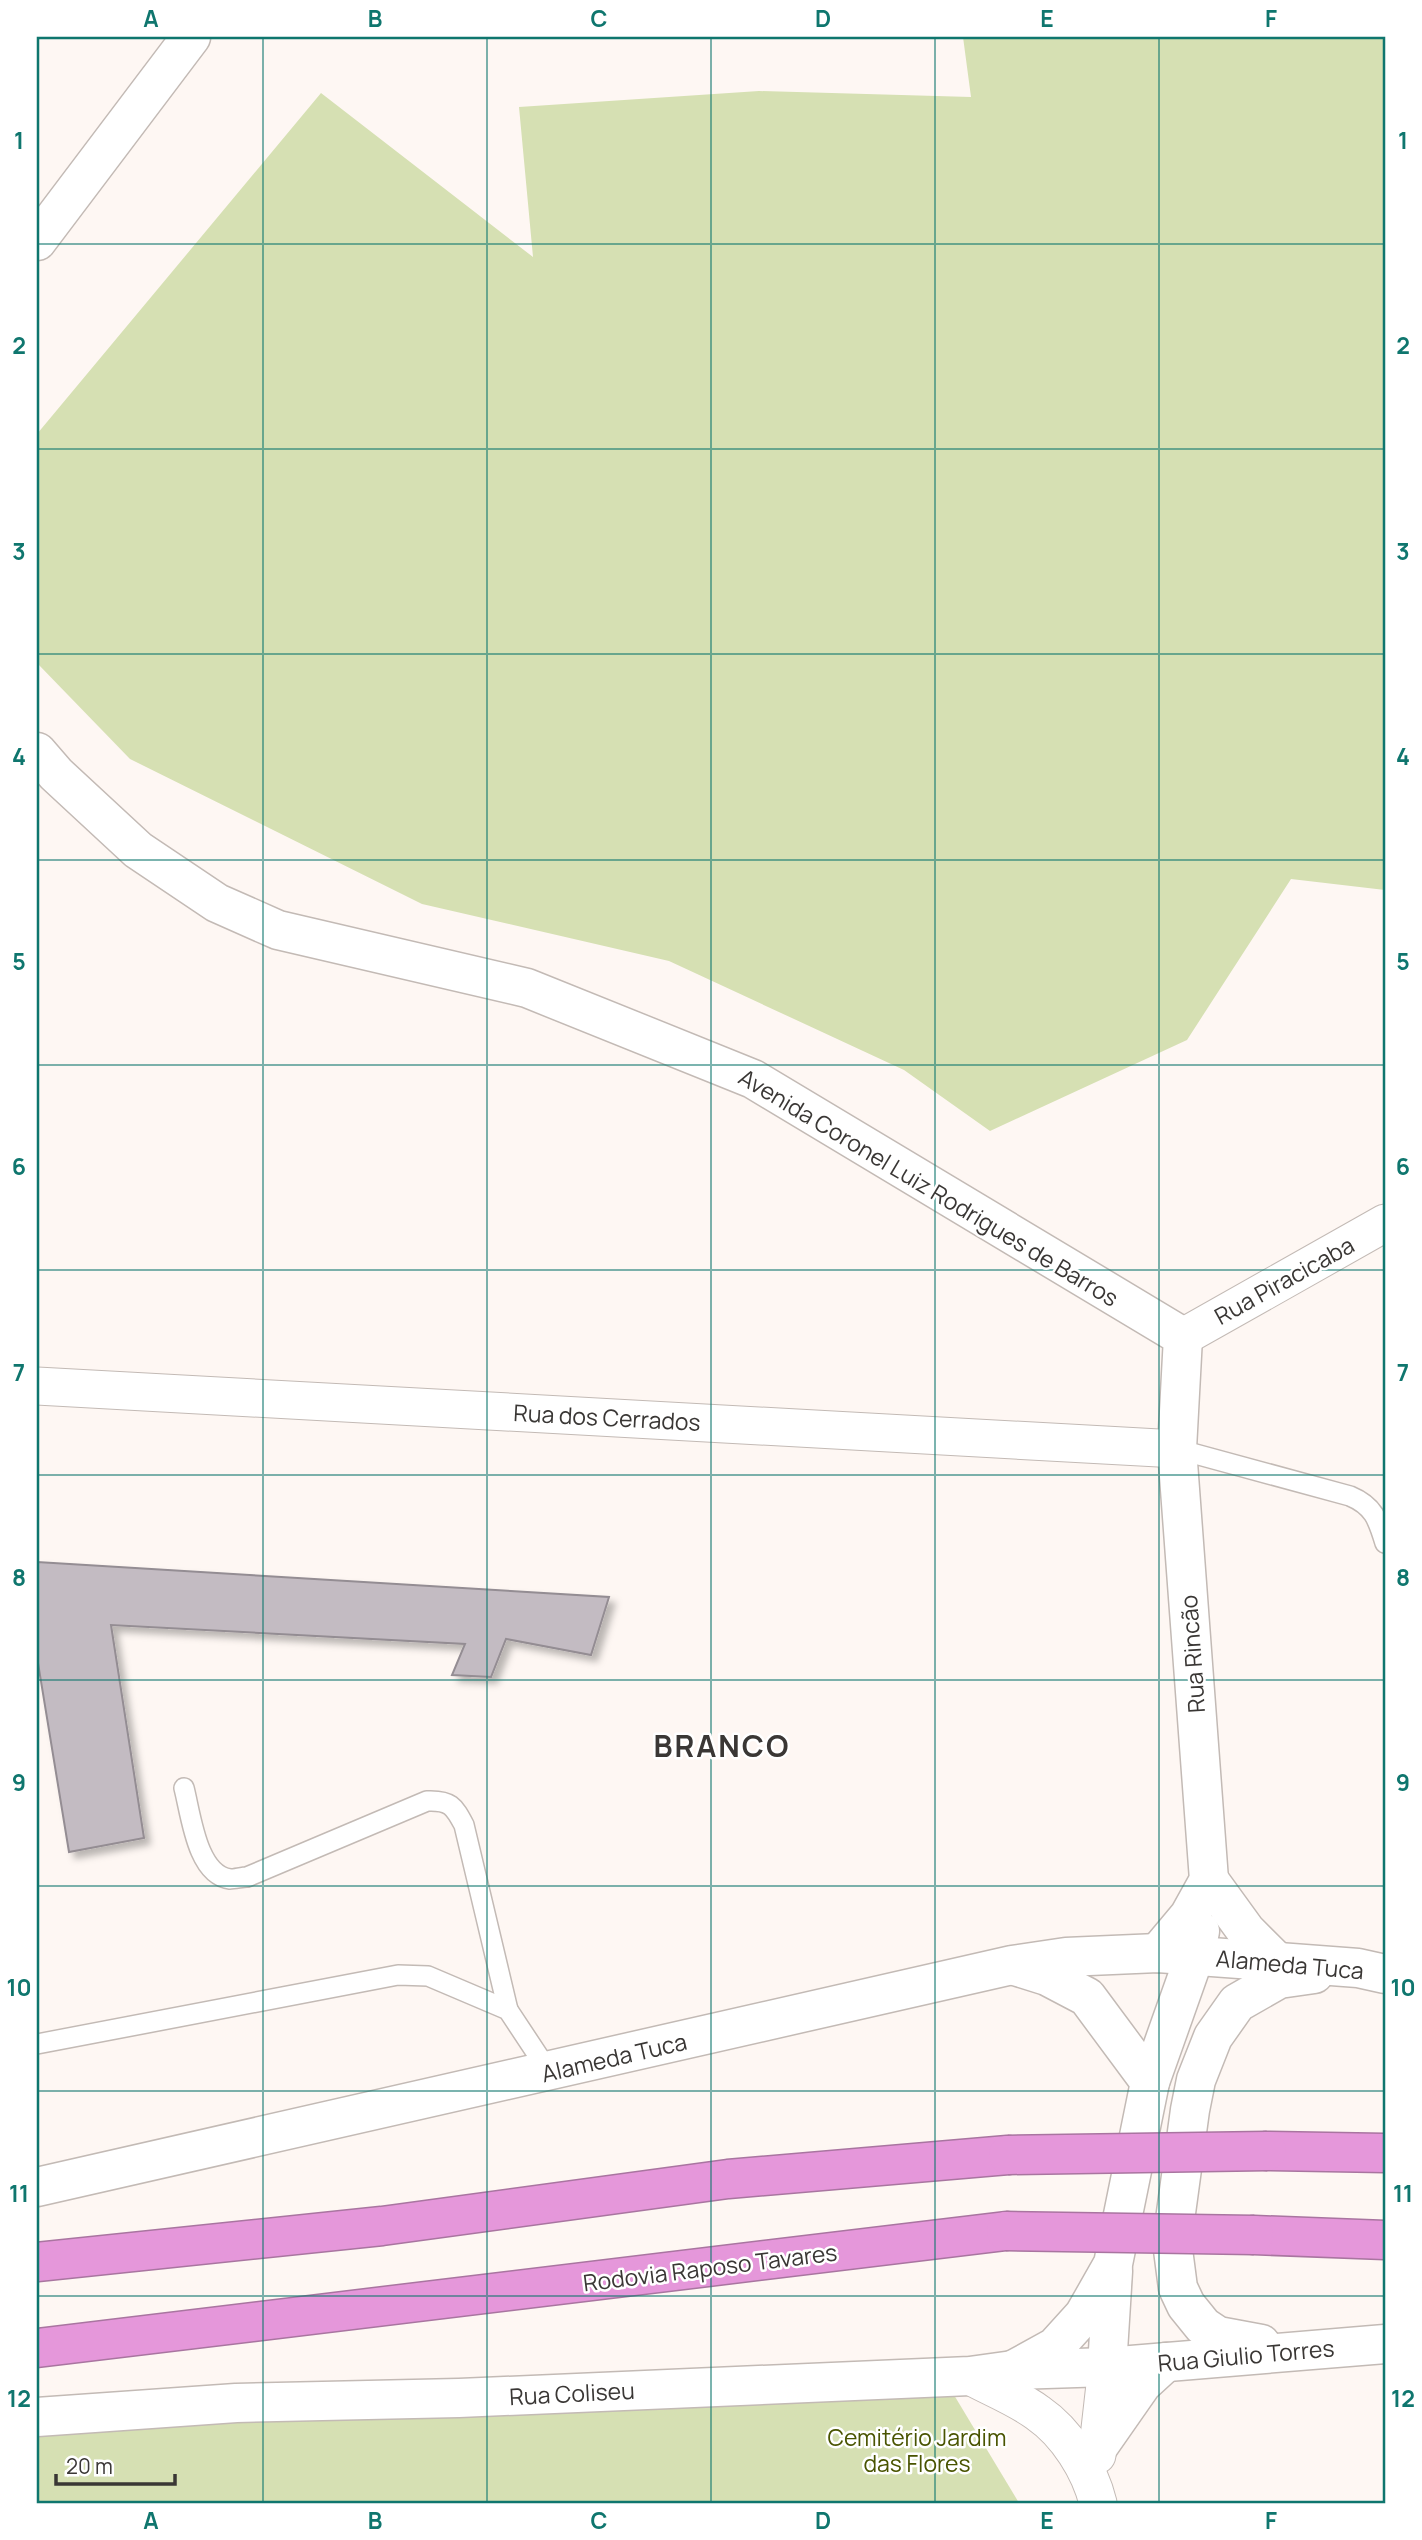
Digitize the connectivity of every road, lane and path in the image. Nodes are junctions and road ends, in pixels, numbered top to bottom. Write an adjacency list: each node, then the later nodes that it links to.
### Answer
1 (191, 37): 2 (street)
2 (37, 241)
3 (37, 752): 5 (street, Avenida Coronel Luiz Rodrigues de Barros)
4 (1385, 1223): 5 (street, Rua Piracicaba)
5 (1182, 1337): 7 (street, Rua Rincão)
6 (37, 1385): 7 (street, Rua dos Cerrados)
7 (1177, 1450): 8 (lane); 10 (street, Rua Rincão)
8 (1385, 1543)
9 (184, 1788): 16 (lane)
10 (1209, 1880): 11 (street); 12 (street, Alameda Tuca); 13 (street)
11 (1158, 1954): 12 (street, Alameda Tuca); 14 (street, Alameda Tuca)
12 (1195, 1955): 13 (street, Alameda Tuca); 19 (street)
13 (1276, 1961): 15 (street, Alameda Tuca)
14 (1012, 1965): 18 (street, Alameda Tuca); 19 (street)
15 (1372, 1971): 27 (street)
16 (508, 2010): 17 (lane); 18 (lane)
17 (37, 2043)
18 (549, 2072): 21 (street, Alameda Tuca)
19 (1150, 2082): 24 (street)
20 (1385, 2153): 23 (highway, bridge)
21 (37, 2187)
22 (1385, 2240): 26 (highway, Rodovia Raposo Tavares, bridge)
23 (37, 2262)
24 (1113, 2264): 29 (street); 30 (street)
25 (1385, 2344): 27 (street, Rua Giulio Torres)
26 (37, 2348)
27 (1290, 2350): 28 (street, Rua Giulio Torres)
28 (1166, 2362): 29 (street, Rua Giulio Torres); 33 (street)
29 (1107, 2367): 30 (street, Rua Coliseu); 33 (street)
30 (1013, 2370): 31 (street, Rua Coliseu)
31 (970, 2376): 32 (street, Rua Coliseu); 33 (street)
32 (37, 2417)
33 (1097, 2478)

